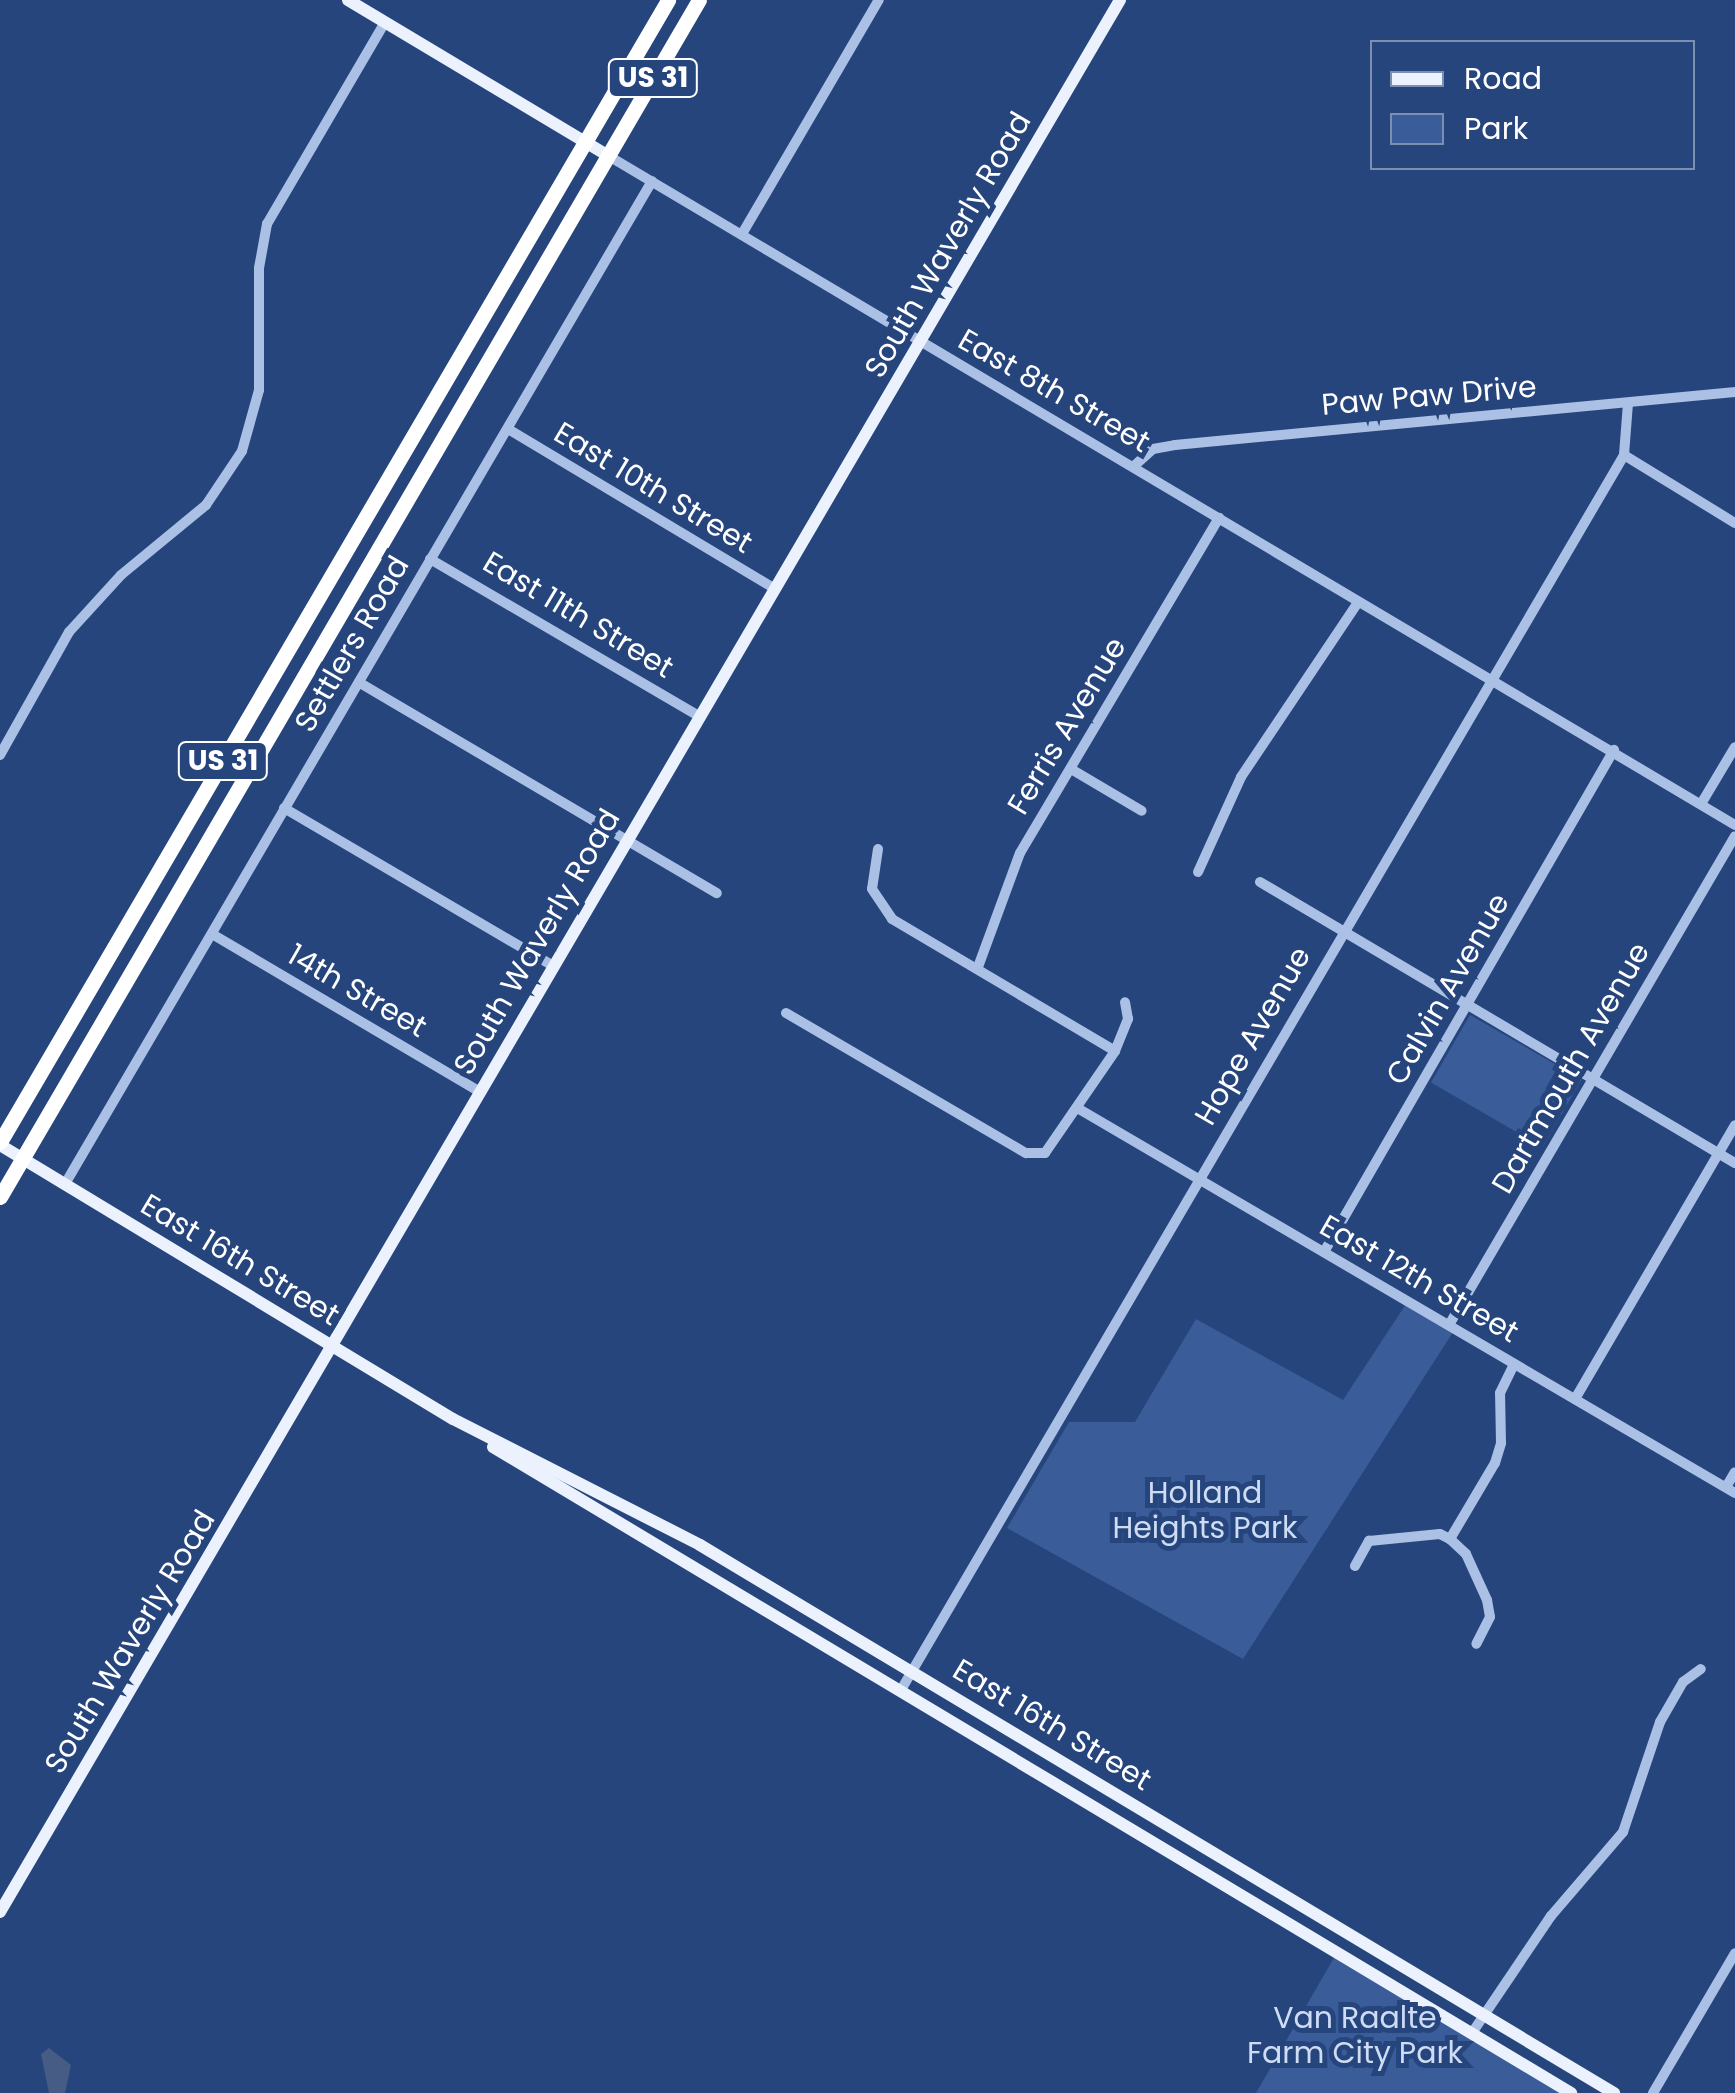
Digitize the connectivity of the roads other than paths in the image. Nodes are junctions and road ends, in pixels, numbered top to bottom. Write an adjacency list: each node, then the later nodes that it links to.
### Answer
1 (348, 0): 7 (main road, East 8th Street)
2 (668, 0): 9 (highway, US 31)
3 (692, 0): 8 (highway)
4 (699, 0): 8 (highway, US 31)
5 (879, 0): 12 (street)
6 (1120, 0): 13 (main road, South Waverly Road)
7 (385, 22): 9 (main road, East 8th Street); 31 (street)
8 (686, 23): 10 (highway, US 31)
9 (584, 142): 10 (main road, East 8th Street); 14 (highway, US 31)
10 (607, 155): 11 (street, East 8th Street); 17 (highway, US 31)
11 (652, 181): 12 (street, East 8th Street); 18 (street, Settlers Road)
12 (742, 234): 13 (street, East 8th Street)
13 (921, 342): 20 (street, East 8th Street); 24 (main road, South Waverly Road)
14 (446, 379): 17 (highway); 43 (highway, US 31)
15 (1735, 392): 16 (street, Paw Paw Drive)
16 (1628, 403): 19 (street, Hope Avenue); 20 (street, Paw Paw Drive)
17 (462, 406): 44 (highway, US 31)
18 (508, 429): 23 (street, Settlers Road); 24 (street, East 10th Street)
19 (1624, 456): 22 (street); 26 (street, Hope Avenue)
20 (1134, 466): 21 (street, East 8th Street)
21 (1219, 518): 25 (street, East 8th Street); 32 (street, Ferris Avenue)
22 (1735, 523)
23 (430, 559): 27 (street, Settlers Road); 28 (street, East 11th Street)
24 (774, 588): 28 (main road, South Waverly Road)
25 (1358, 602): 26 (street, East 8th Street); 40 (street)
26 (1491, 680): 30 (street, East 8th Street); 45 (street, Hope Avenue)
27 (360, 682): 34 (street, Settlers Road); 38 (street)
28 (699, 716): 38 (main road, South Waverly Road)
29 (1735, 747): 33 (street)
30 (1614, 750): 33 (street, East 8th Street); 50 (street, Calvin Avenue)
31 (0, 755)
32 (1072, 769): 35 (street); 48 (street, Ferris Avenue)
33 (1701, 804): 36 (street, East 8th Street)
34 (284, 808): 46 (street, Settlers Road); 47 (street)
35 (1142, 811)
36 (1735, 825)
37 (1735, 836): 53 (street, Dartmouth Avenue)
38 (626, 840): 42 (street); 47 (main road, South Waverly Road)
39 (878, 849): 48 (street)
40 (1198, 872)
41 (1260, 882): 45 (street)
42 (717, 893)
43 (142, 899): 44 (highway); 57 (highway, US 31)
44 (167, 914): 59 (highway, US 31)
45 (1343, 931): 50 (street); 61 (street, Hope Avenue)
46 (212, 934): 54 (street, 14th Street); 62 (street, Settlers Road)
47 (552, 966): 54 (main road, South Waverly Road)
48 (978, 967): 52 (street)
49 (1126, 1002): 52 (street)
50 (1468, 1004): 53 (street); 64 (street, Calvin Avenue)
51 (786, 1013): 55 (street)
52 (1114, 1051): 55 (street)
53 (1593, 1079): 58 (street); 65 (street, Dartmouth Avenue)
54 (478, 1091): 66 (main road, South Waverly Road)
55 (1079, 1110): 61 (street, East 12th Street)
56 (1735, 1125): 58 (street)
57 (0, 1144): 59 (main road, East 16th Street)
58 (1719, 1153): 60 (street); 68 (street)
59 (22, 1159): 62 (main road, East 16th Street); 63 (highway, US 31)
60 (1735, 1162)
61 (1200, 1180): 64 (street, East 12th Street); 76 (street, Hope Avenue)
62 (65, 1184): 66 (main road, East 16th Street)
63 (0, 1196)
64 (1324, 1252): 65 (street, East 12th Street)
65 (1449, 1326): 67 (street, East 12th Street)
66 (333, 1346): 69 (main road, East 16th Street); 78 (main road, South Waverly Road)
67 (1514, 1364): 68 (street, East 12th Street); 72 (street)
68 (1575, 1399): 71 (street, East 12th Street)
69 (453, 1418): 76 (main road, East 16th Street); 77 (main road, East 16th Street)
70 (1735, 1472): 71 (street)
71 (1730, 1490)
72 (1450, 1539): 73 (street); 74 (street)
73 (1355, 1566)
74 (1476, 1644)
75 (1701, 1669): 80 (street)
76 (912, 1671): 77 (street, Hope Avenue); 80 (main road, East 16th Street)
77 (901, 1690): 81 (main road, East 16th Street)
78 (0, 1912)
79 (1735, 1953): 84 (street)
80 (1484, 2015): 81 (street); 83 (main road, East 16th Street)
81 (1472, 2033): 82 (main road, East 16th Street)
82 (1571, 2093)
83 (1614, 2093)
84 (1653, 2093)

